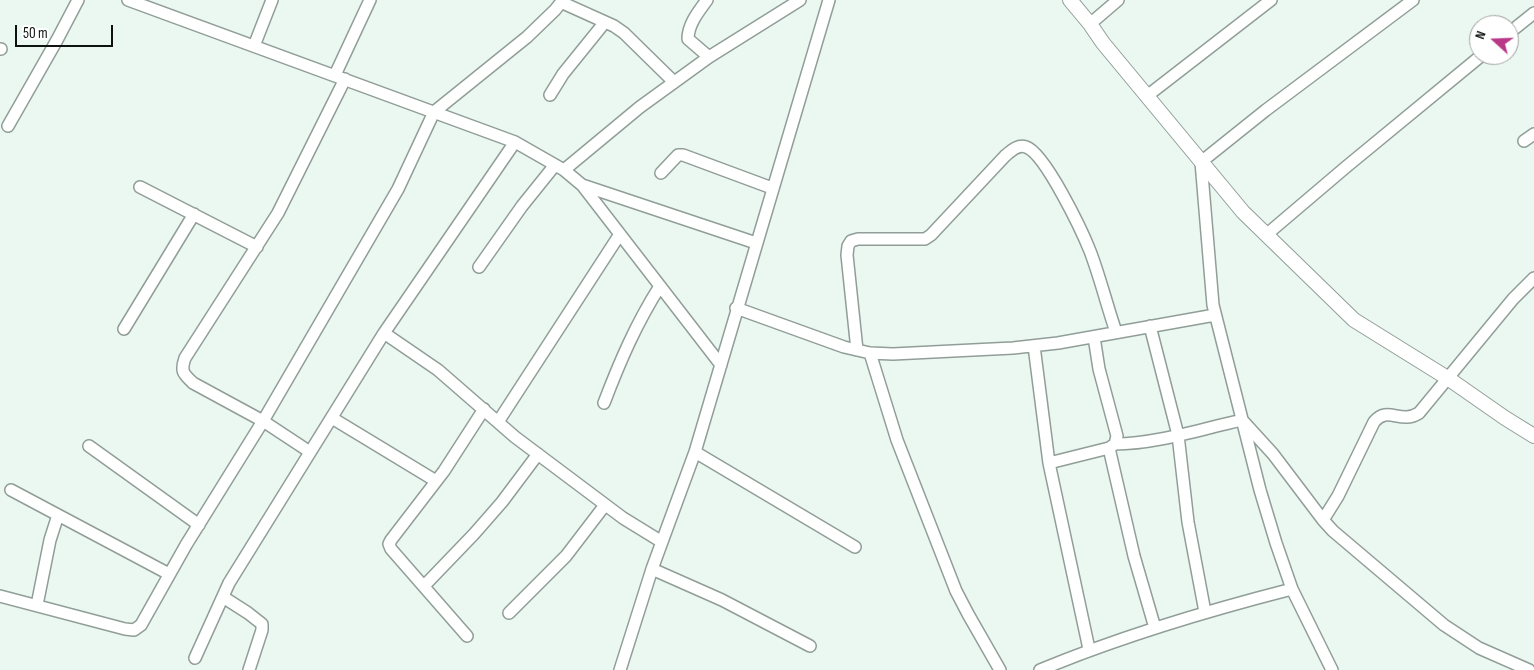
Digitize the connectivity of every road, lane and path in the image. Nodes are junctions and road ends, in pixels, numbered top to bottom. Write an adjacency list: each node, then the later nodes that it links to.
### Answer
1 (78, 0): 25 (street)
2 (128, 0): 17 (street)
3 (272, 0): 17 (street)
4 (370, 0): 20 (street)
5 (707, 0): 18 (street)
6 (800, 0): 18 (street)
7 (829, 0): 32 (street)
8 (1070, 0): 15 (street)
9 (1118, 0): 15 (street)
10 (1270, 0): 23 (street)
11 (1413, 0): 27 (street)
12 (563, 1): 14 (street); 24 (street)
13 (1534, 13): 16 (street)
14 (605, 22): 21 (street); 22 (street)
15 (1090, 24): 23 (street)
16 (1519, 25)
17 (254, 46): 20 (street)
18 (709, 57): 21 (street)
19 (1470, 65): 35 (street)
20 (340, 77): 24 (street); 37 (street)
21 (674, 82): 28 (street)
22 (550, 95)
23 (1147, 96): 27 (street)
24 (434, 112): 26 (street); 57 (street)
25 (8, 126)
26 (514, 142): 28 (street); 46 (street)
27 (1201, 162): 35 (street); 42 (street)
28 (559, 168): 30 (street); 38 (street)
29 (661, 173): 32 (street)
30 (582, 185): 34 (street); 36 (street)
31 (140, 187): 33 (street)
32 (772, 188): 36 (street)
33 (194, 214): 37 (street); 44 (street)
34 (620, 234): 40 (street); 58 (street)
35 (1266, 235): 52 (street)
36 (756, 243): 41 (street)
37 (257, 247): 57 (street)
38 (479, 267)
39 (1534, 278): 52 (street)
40 (660, 286): 51 (street); 53 (street)
41 (736, 308): 49 (street); 51 (street)
42 (1215, 315): 43 (street); 56 (street)
43 (1150, 326): 45 (street); 60 (street)
44 (124, 328)
45 (1116, 332): 47 (street); 49 (street)
46 (384, 333): 54 (street); 55 (street)
47 (1094, 336): 48 (street); 62 (street)
48 (1034, 346): 50 (street); 66 (street)
49 (857, 350): 50 (street)
50 (870, 353): 92 (street)
51 (721, 365): 64 (street)
52 (1449, 379): 59 (street); 71 (street)
53 (604, 403)
54 (484, 409): 58 (street); 67 (street)
55 (332, 418): 63 (street); 67 (street)
56 (1242, 420): 60 (street); 71 (street); 78 (street)
57 (263, 421): 63 (street); 72 (street)
58 (498, 422): 65 (street)
59 (1528, 433)
60 (1178, 435): 62 (street); 82 (street)
61 (89, 446): 72 (street)
62 (1112, 446): 66 (street); 84 (street)
63 (310, 452): 80 (street)
64 (695, 452): 73 (street); 74 (street)
65 (538, 454): 69 (street); 77 (street)
66 (1049, 463): 87 (street)
67 (436, 481): 77 (street)
68 (11, 490): 70 (street)
69 (605, 505): 73 (street); 83 (street)
70 (58, 515): 76 (street); 81 (street)
71 (1323, 520): 89 (street)
72 (199, 525): 76 (street)
73 (662, 542): 75 (street)
74 (855, 547)
75 (652, 569): 86 (street); 91 (street)
76 (169, 574): 81 (street)
77 (424, 586): 85 (street)
78 (1292, 588): 82 (street); 94 (street)
79 (0, 596): 81 (street)
80 (223, 597): 88 (street); 90 (street)
81 (38, 605)
82 (1205, 612): 84 (street)
83 (509, 613)
84 (1155, 628): 87 (street)
85 (467, 636)
86 (810, 646)
87 (1089, 649): 93 (street)
88 (195, 658)
89 (1506, 663): 95 (street)
90 (249, 670)
91 (620, 670)
92 (1000, 670)
93 (1040, 670)
94 (1332, 670)
95 (1529, 670)

